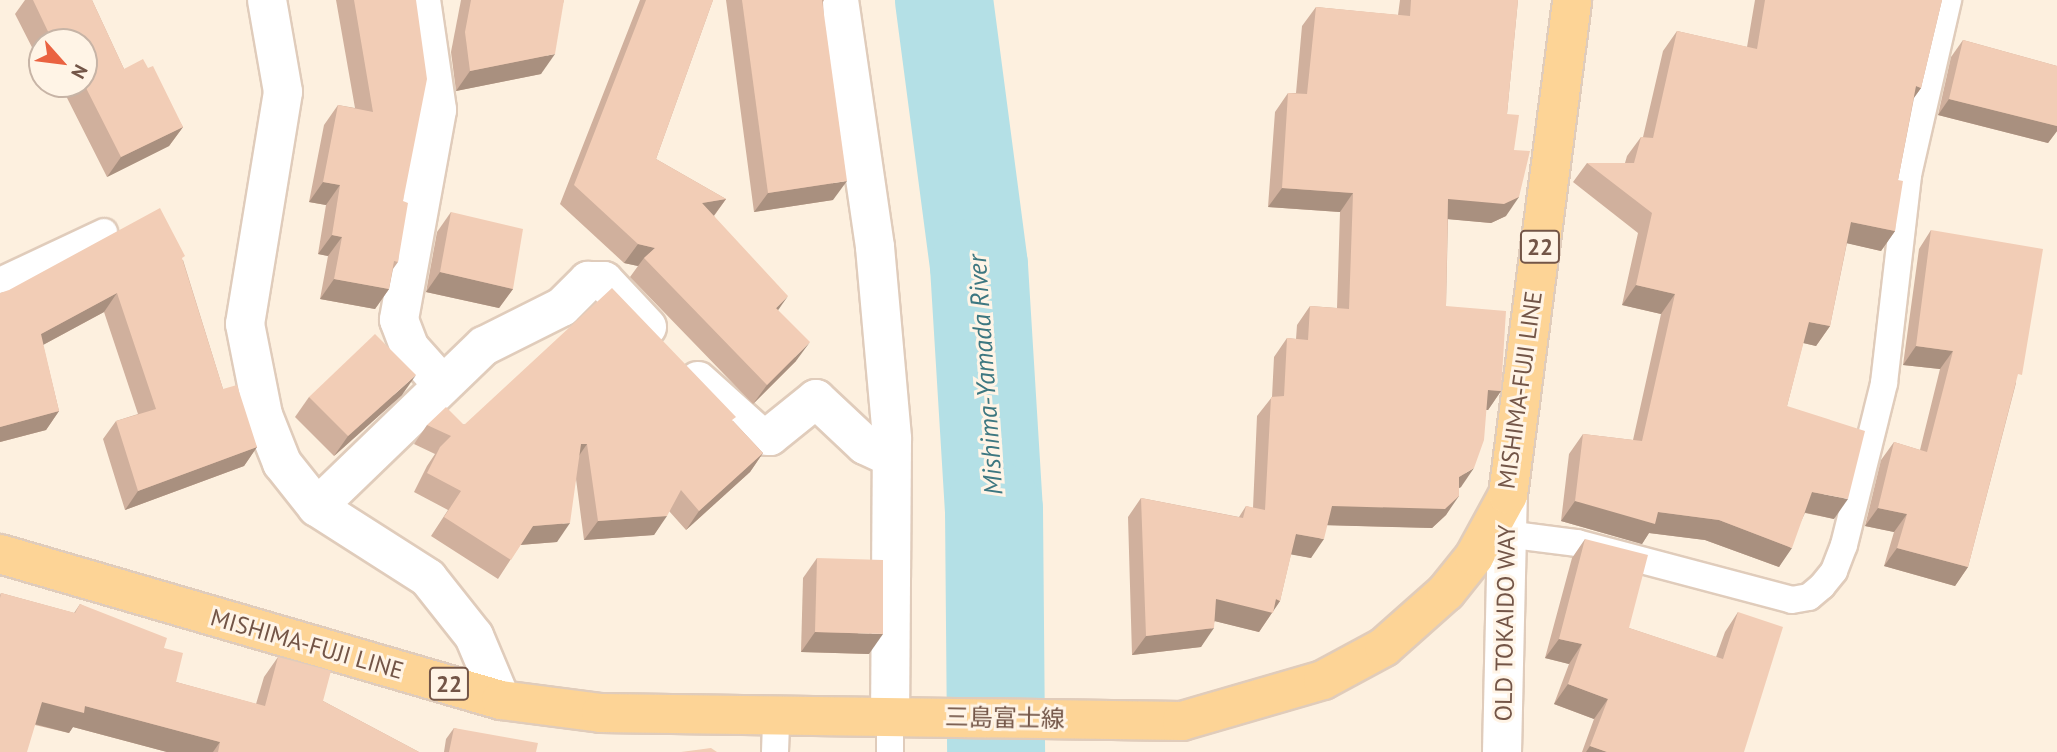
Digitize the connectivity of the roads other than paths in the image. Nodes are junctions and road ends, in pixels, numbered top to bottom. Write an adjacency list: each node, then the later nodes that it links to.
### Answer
1 (267, 0): 11 (street)
2 (421, 0): 8 (street)
3 (839, 0): 9 (street)
4 (1572, 0): 10 (main road, MISHIMA-FUJI LINE / 22)
5 (1948, 0): 12 (lane)
6 (104, 232): 7 (lane)
7 (0, 281)
8 (442, 384): 9 (street); 11 (street)
9 (891, 457): 16 (street)
10 (1508, 495): 12 (street, OLD TOKAIDO WAY); 15 (main road, MISHIMA-FUJI LINE / 22)
11 (317, 507): 14 (street)
12 (1506, 534): 18 (street, OLD TOKAIDO WAY)
13 (0, 554): 14 (main road, MISHIMA-FUJI LINE / 22)
14 (501, 700): 17 (main road, MISHIMA-FUJI LINE / 22)
15 (1098, 719): 16 (main road, 三島富士線 / 22)
16 (898, 728): 17 (main road, MISHIMA-FUJI LINE / 22)
17 (775, 733)
18 (1502, 752)

